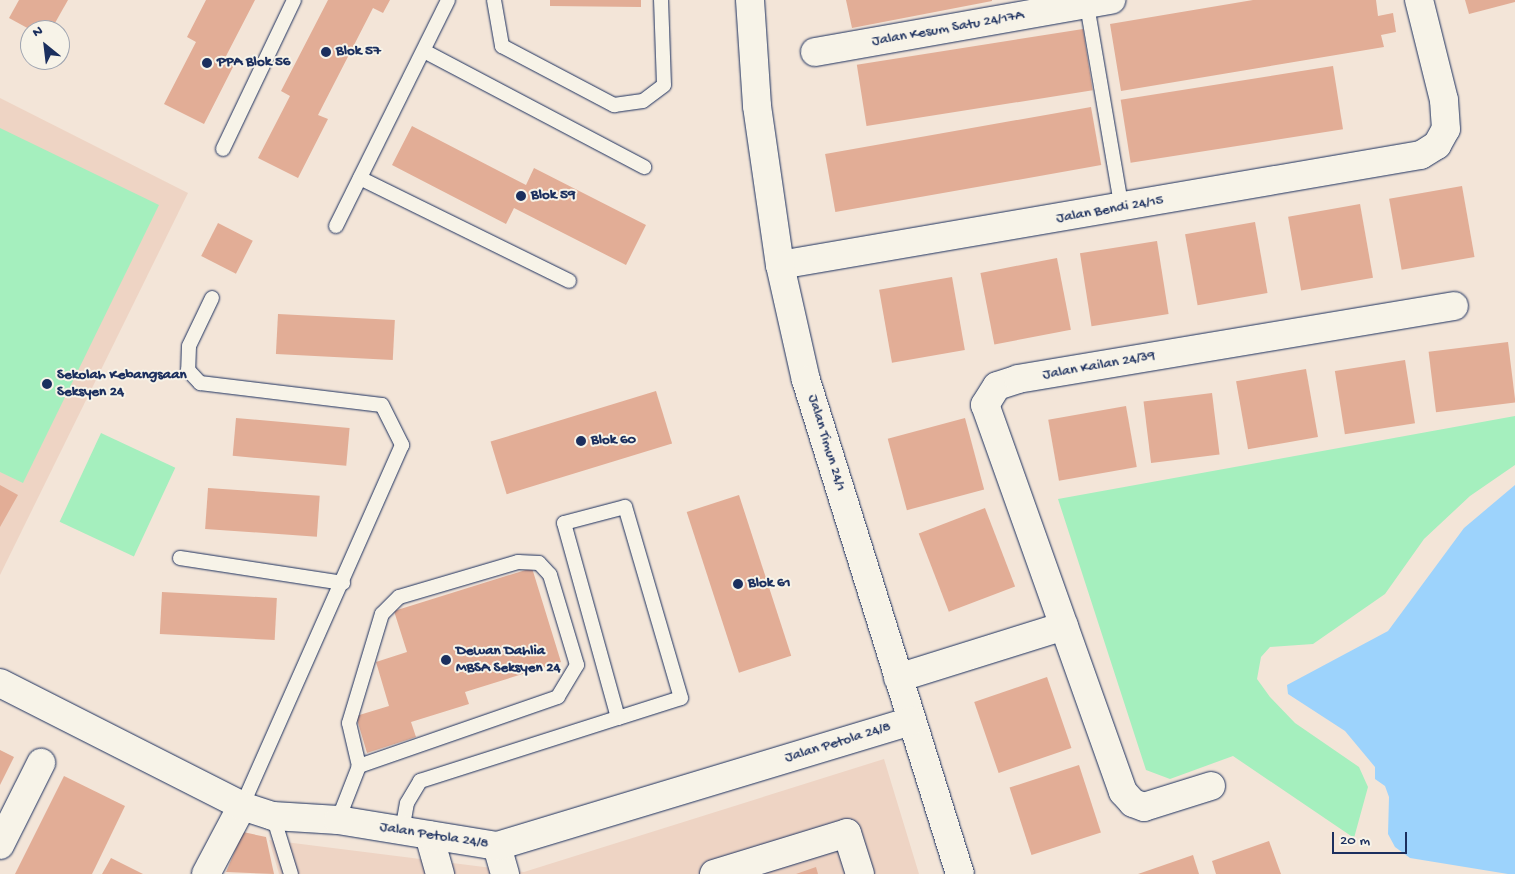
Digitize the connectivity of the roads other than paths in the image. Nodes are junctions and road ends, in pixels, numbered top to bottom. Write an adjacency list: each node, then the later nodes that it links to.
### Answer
1 (294, 0): 10 (lane)
2 (448, 0): 8 (lane)
3 (494, 0): 4 (lane)
4 (661, 0)
5 (750, 0): 15 (street, Jalan Timun 24/1)
6 (1419, 0): 13 (street, Jalan Bendi 24/15)
7 (1099, 2): 9 (street, Jalan Kesum Satu 24/17A); 13 (lane)
8 (424, 51): 11 (lane); 12 (lane)
9 (815, 52)
10 (223, 149)
11 (644, 167)
12 (360, 178): 14 (lane); 16 (lane)
13 (1122, 208): 15 (street, Jalan Bendi 24/15)
14 (336, 226)
15 (780, 265): 22 (street, Jalan Timun 24/1)
16 (569, 281)
17 (212, 298): 20 (lane)
18 (1454, 306): 21 (street, Jalan Kailan 24/39)
19 (180, 558): 20 (lane)
20 (343, 584): 29 (lane)
21 (1064, 626): 22 (street); 28 (street, Jalan Kailan 24/39)
22 (898, 678): 25 (street, Jalan Timun 24/1)
23 (0, 683): 29 (street, Jalan Petola 24/8)
24 (618, 718): 24 (lane); 32 (lane)
25 (912, 721): 35 (street, Jalan Petola 24/8); 42 (street, Jalan Timun 24/1)
26 (41, 763): 34 (street)
27 (359, 766): 27 (lane); 31 (lane)
28 (1210, 786)
29 (242, 806): 30 (street, Jalan Petola 24/8); 36 (street)
30 (272, 816): 31 (street, Jalan Petola 24/8); 37 (lane)
31 (338, 820): 32 (street, Jalan Petola 24/8)
32 (402, 831): 33 (street, Jalan Petola 24/8)
33 (429, 835): 35 (street, Jalan Petola 24/8); 38 (street)
34 (0, 845)
35 (497, 846): 39 (street)
36 (206, 874)
37 (291, 874)
38 (440, 874)
39 (505, 874)
40 (714, 874): 41 (street)
41 (860, 874)
42 (960, 874)

